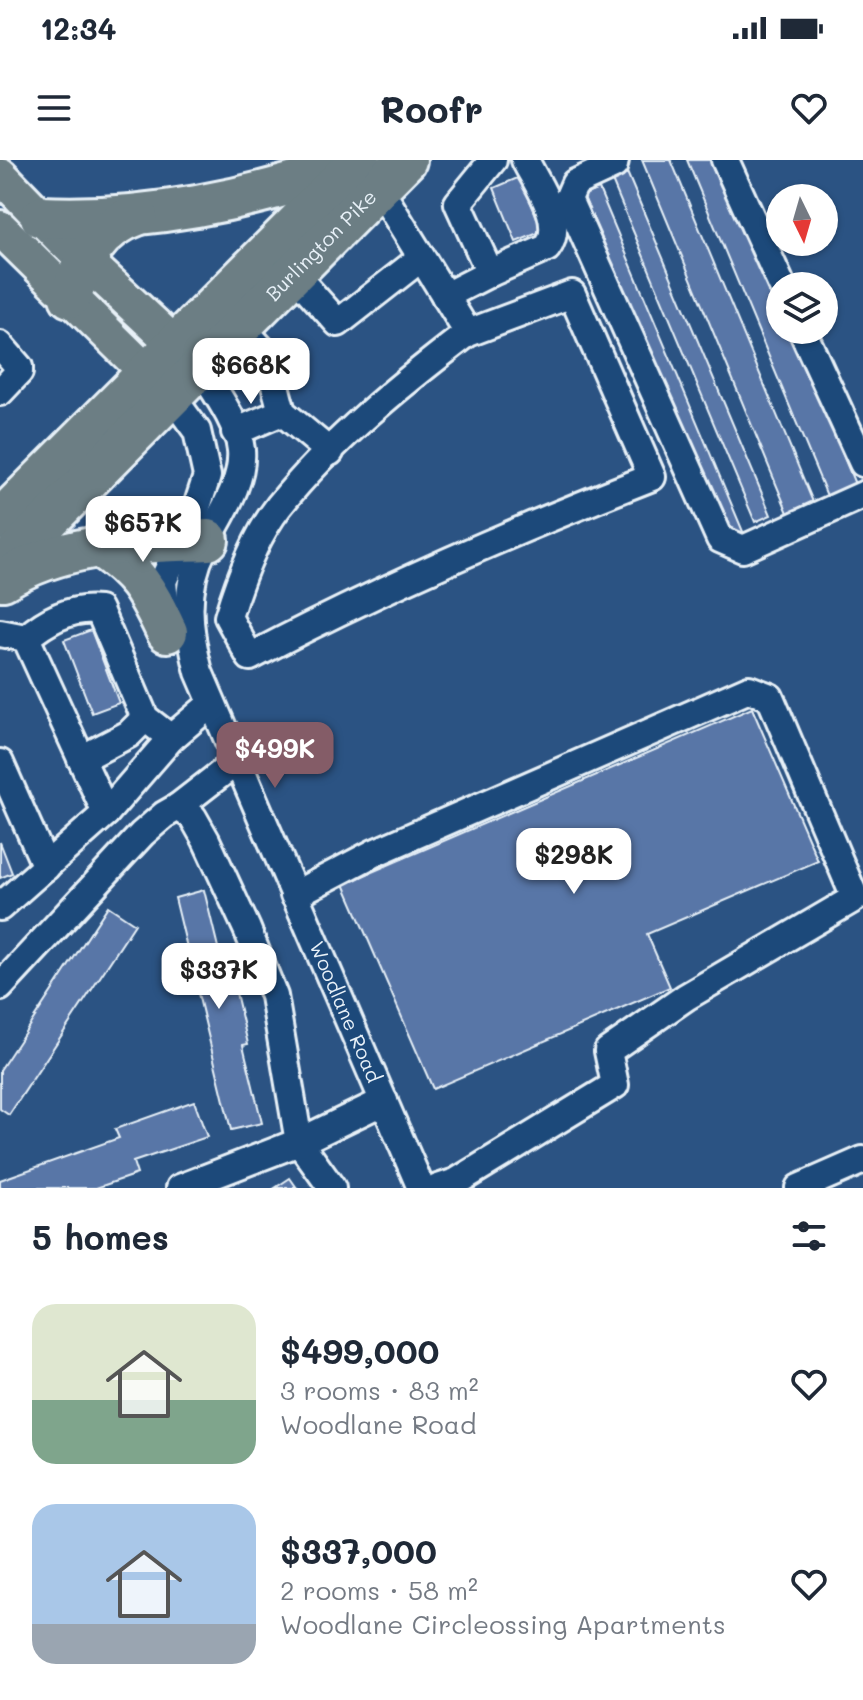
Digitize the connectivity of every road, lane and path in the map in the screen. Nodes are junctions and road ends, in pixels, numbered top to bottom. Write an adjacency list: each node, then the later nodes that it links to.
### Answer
1 (406, 160): 6 (highway, Burlington Pike)
2 (493, 160): 14 (street)
3 (525, 160): 14 (street)
4 (615, 160): 29 (street)
5 (725, 160): 13 (street)
6 (366, 170): 8 (highway); 11 (street); 15 (highway, Burlington Pike); 22 (highway, Burlington Pike)
7 (0, 175): 9 (main road)
8 (145, 212): 9 (highway); 12 (highway)
9 (41, 217): 12 (main road)
10 (0, 228): 17 (main road)
11 (421, 258): 15 (street); 16 (street)
12 (84, 259): 17 (highway); 22 (main road)
13 (776, 272)
14 (490, 273): 16 (street)
15 (294, 274): 18 (highway, Burlington Pike)
16 (445, 296): 19 (street)
17 (70, 297): 23 (main road)
18 (241, 327): 22 (highway, Burlington Pike); 25 (street)
19 (468, 333): 27 (street); 27 (street)
20 (808, 344): 28 (street)
21 (0, 345): 24 (street)
22 (188, 356): 23 (highway, Burlington Pike); 26 (street, Woodlane Road)
23 (160, 384): 30 (highway, Burlington Pike); 31 (street, Woodlane Road); 33 (highway, Burlington Pike)
24 (0, 392)
25 (282, 412): 26 (street); 27 (street)
26 (235, 432): 31 (street, Woodlane Road)
27 (330, 452)
28 (863, 463)
29 (863, 495)
30 (0, 520)
31 (195, 540): 32 (highway); 35 (street, Woodlane Road); 37 (street, Woodlane Road)
32 (100, 547): 34 (highway); 35 (highway)
33 (0, 569)
34 (0, 582)
35 (167, 632): 37 (street, Woodlane Road)
36 (13, 636): 38 (street); 40 (street)
37 (211, 704): 39 (street); 41 (street, Woodlane Road)
38 (145, 718): 39 (street); 40 (street)
39 (171, 738): 44 (street)
40 (81, 759): 44 (street)
41 (236, 762): 43 (street); 46 (street, Woodlane Road)
42 (0, 763): 45 (street)
43 (178, 807): 48 (street); 50 (street)
44 (106, 813): 45 (street)
45 (46, 867): 47 (street)
46 (294, 895): 49 (street, Woodlane Road); 55 (street)
47 (0, 907)
48 (0, 987)
49 (384, 1101): 50 (street); 54 (street, Woodlane Road)
50 (299, 1142): 52 (street); 53 (street)
51 (863, 1160): 56 (street)
52 (180, 1188)
53 (332, 1188)
54 (421, 1188)
55 (438, 1188)
56 (799, 1188)

